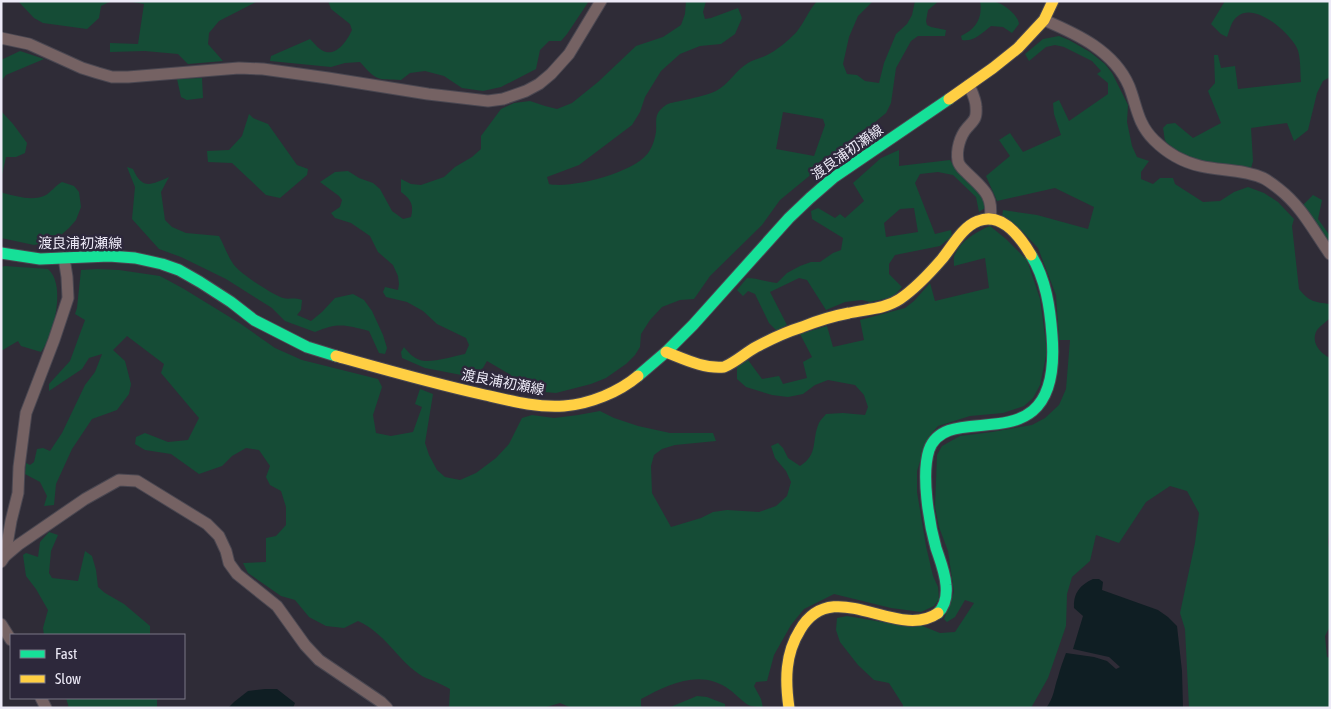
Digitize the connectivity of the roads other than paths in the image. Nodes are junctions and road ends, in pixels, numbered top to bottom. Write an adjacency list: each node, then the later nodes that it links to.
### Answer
1 (601, 1): 4 (street)
2 (1053, 1): 3 (main road, 渡良浦初瀬線)
3 (1044, 20): 5 (main road, 渡良浦初瀬線); 8 (street)
4 (1, 38)
5 (969, 85): 6 (street); 10 (main road, 渡良浦初瀬線)
6 (990, 219): 10 (main road); 15 (main road)
7 (1, 253): 9 (main road, 渡良浦初瀬線)
8 (1330, 254)
9 (64, 258): 10 (main road, 渡良浦初瀬線); 11 (street)
10 (666, 352)
11 (3, 559): 14 (street)
12 (1, 624): 13 (street)
13 (10, 638)
14 (387, 708)
15 (789, 708)

